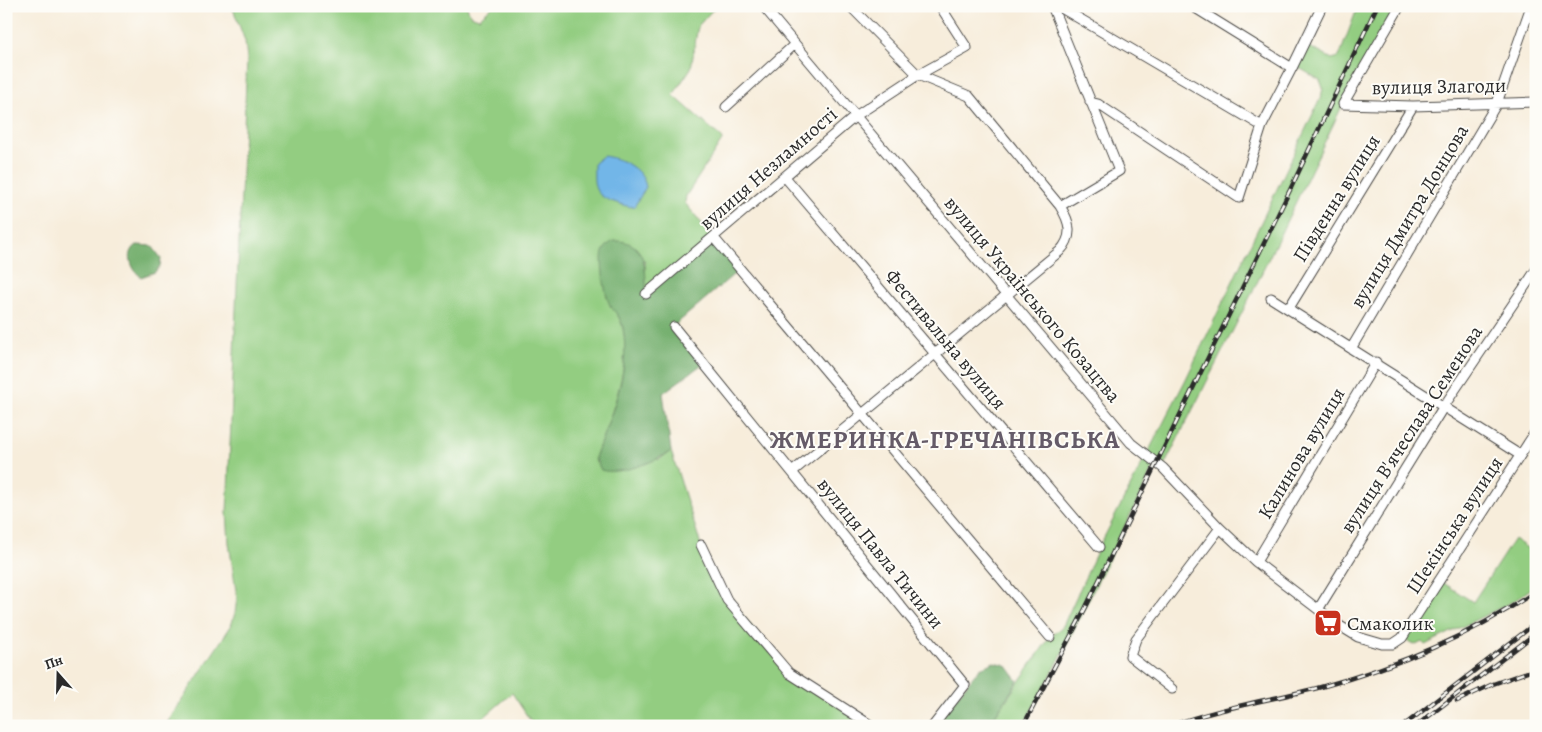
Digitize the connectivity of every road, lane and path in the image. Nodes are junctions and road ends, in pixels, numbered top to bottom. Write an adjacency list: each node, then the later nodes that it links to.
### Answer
1 (763, 6): 10 (street, вулиця Українського Козацтва)
2 (850, 6): 12 (street)
3 (940, 6): 12 (street, вулиця Незламності)
4 (1052, 6): 13 (street)
5 (1058, 6): 19 (street)
6 (1192, 6): 11 (street)
7 (1322, 6): 11 (street)
8 (1400, 6): 16 (street, вулиця Злагоди)
9 (1531, 6): 15 (street, вулиця Дмитра Донцова)
10 (795, 44): 17 (street); 18 (street, вулиця Українського Козацтва)
11 (1292, 68): 19 (street)
12 (918, 75): 18 (street, вулиця Незламності); 21 (street)
13 (1090, 102): 19 (street); 21 (street)
14 (1536, 102): 15 (street, вулиця Злагоди)
15 (1497, 103): 16 (street, вулиця Злагоди); 29 (street, вулиця Дмитра Донцова)
16 (1413, 106): 27 (street, Південна вулиця)
17 (726, 107)
18 (857, 115): 20 (street, вулиця Незламності); 25 (street, вулиця Українського Козацтва)
19 (1262, 126)
20 (785, 176): 22 (street, вулиця Незламності); 30 (street, Фестивальна вулиця)
21 (1060, 206): 25 (street)
22 (714, 238): 24 (street, вулиця Незламності); 33 (street)
23 (1536, 270): 32 (street, вулиця В'ячеслава Семенова)
24 (646, 294)
25 (1006, 295): 30 (street); 37 (street, вулиця Українського Козацтва)
26 (1271, 298): 27 (street)
27 (1289, 308): 29 (street)
28 (674, 327): 36 (street, вулиця Павла Тичини)
29 (1352, 347): 31 (street)
30 (936, 354): 33 (street); 39 (street, Фестивальна вулиця)
31 (1376, 362): 32 (street); 40 (street, Калинова вулиця)
32 (1444, 406): 35 (street); 41 (street, вулиця В'ячеслава Семенова)
33 (862, 414): 36 (street); 42 (street)
34 (1536, 431): 35 (street, Шекінська вулиця)
35 (1520, 455): 43 (street, Шекінська вулиця)
36 (792, 472): 46 (street, вулиця Павла Тичини)
37 (1220, 528): 40 (street, вулиця Українського Козацтва); 44 (street)
38 (701, 545): 45 (street)
39 (1099, 547)
40 (1256, 562): 41 (street, вулиця Українського Козацтва)
41 (1319, 608): 43 (street, вулиця Українського Козацтва)
42 (1050, 637)
43 (1402, 638)
44 (1172, 689)
45 (872, 726)
46 (933, 726)

